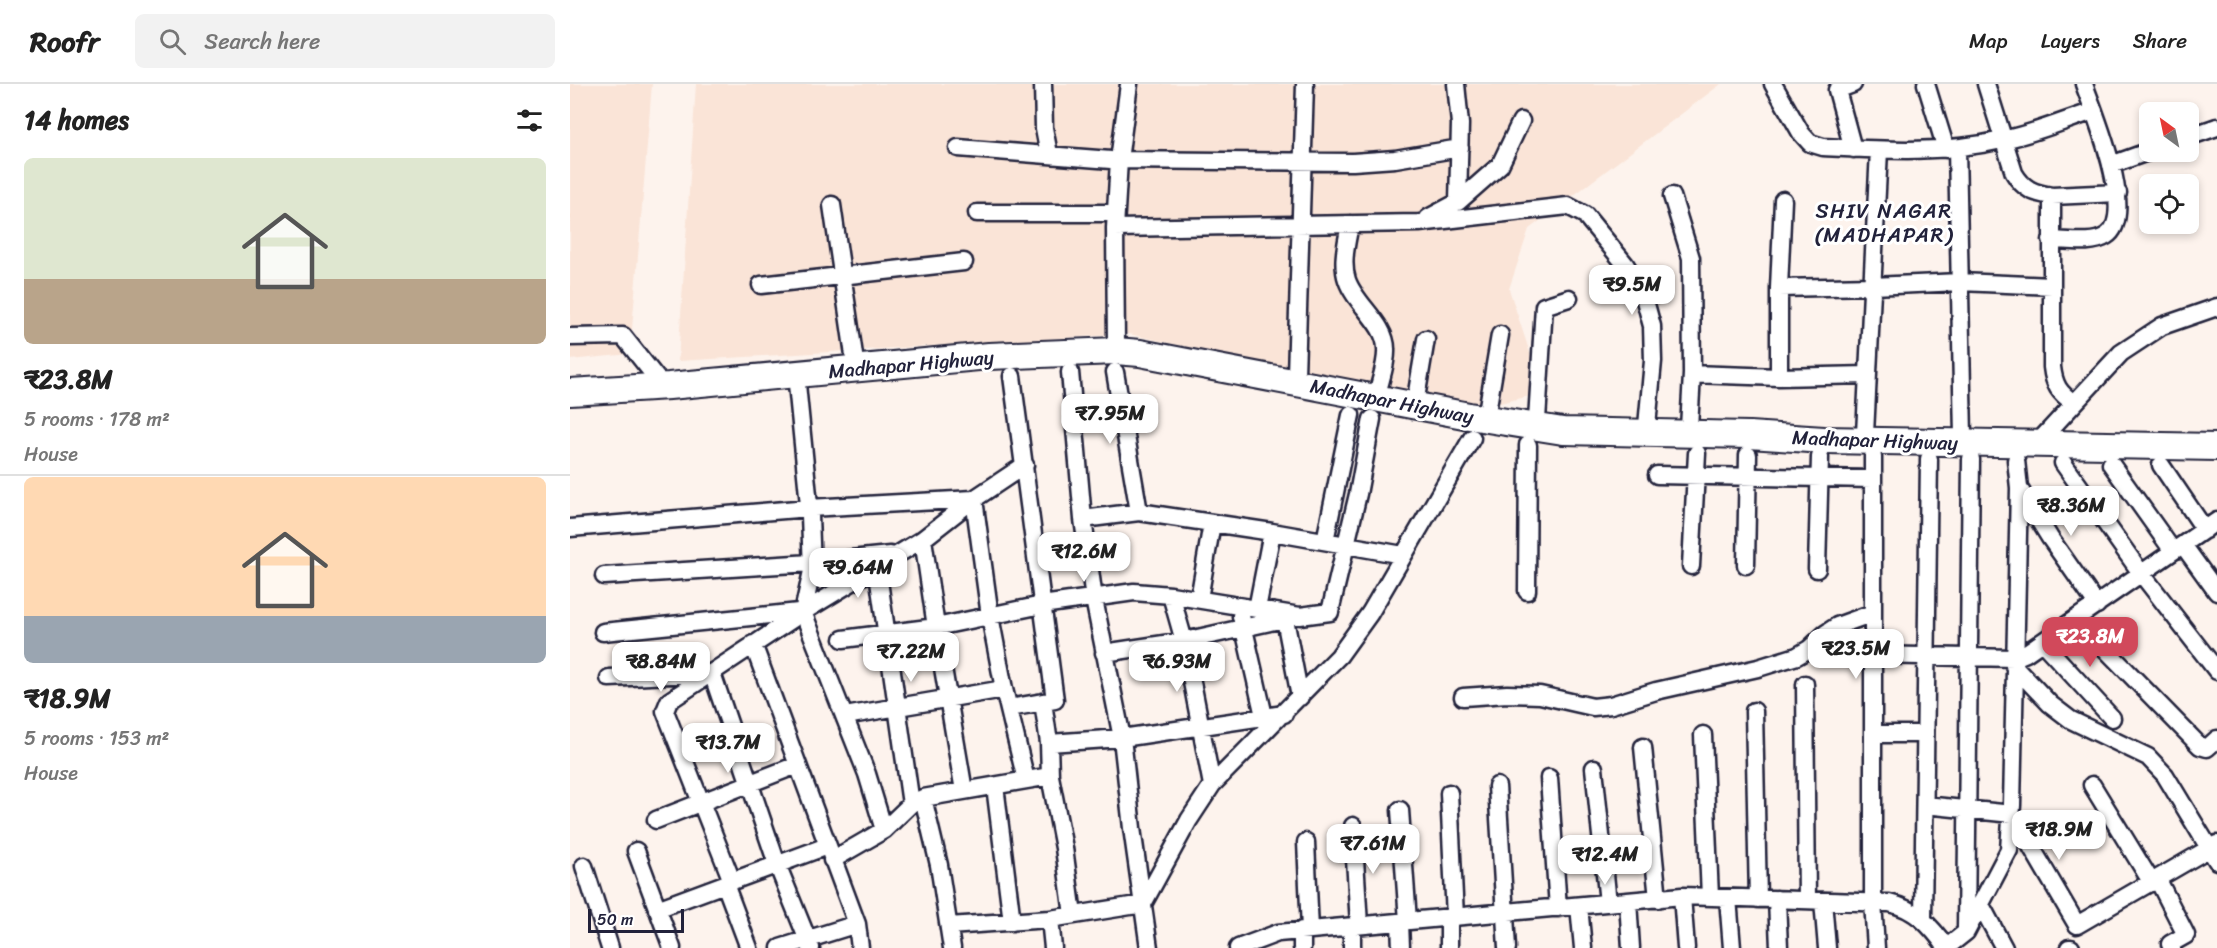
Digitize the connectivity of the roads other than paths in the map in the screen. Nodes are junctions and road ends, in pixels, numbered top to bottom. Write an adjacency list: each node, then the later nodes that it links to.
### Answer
1 (1043, 84): 20 (street)
2 (1129, 84): 22 (street)
3 (1305, 84): 23 (street)
4 (1456, 84): 16 (street)
5 (1773, 84): 18 (street)
6 (1852, 84): 18 (street)
7 (1926, 84): 17 (street)
8 (1986, 84): 14 (street)
9 (2084, 84): 10 (street)
10 (2094, 111): 14 (street); 24 (street)
11 (1521, 122): 29 (street)
12 (2217, 127): 13 (street)
13 (2199, 133)
14 (2003, 140): 17 (street); 27 (street)
15 (958, 148): 20 (street)
16 (1460, 148): 23 (street); 29 (street)
17 (1952, 148): 19 (street); 39 (street)
18 (1853, 149): 19 (street)
19 (1879, 150): 41 (street)
20 (1049, 154): 22 (street)
21 (2139, 155): 24 (street)
22 (1119, 160): 23 (street); 32 (street)
23 (1301, 162): 35 (street)
24 (2111, 165): 25 (street)
25 (2118, 193): 27 (street); 36 (street)
26 (1672, 196): 54 (street)
27 (2052, 196): 36 (street)
28 (1783, 200): 43 (street)
29 (1458, 202): 33 (street)
30 (832, 205): 38 (street)
31 (976, 213): 32 (street)
32 (1116, 221): 35 (street); 49 (street)
33 (1419, 223): 34 (street); 69 (street)
34 (1350, 224): 35 (street); 60 (street)
35 (1299, 225): 53 (street)
36 (2051, 240): 42 (street)
37 (963, 262): 38 (street)
38 (842, 277): 40 (street); 50 (street)
39 (1960, 282): 41 (street); 42 (street); 72 (street)
40 (761, 285)
41 (1873, 286): 43 (street); 55 (street)
42 (2052, 286): 63 (street)
43 (1779, 288): 57 (street)
44 (1569, 298): 68 (street)
45 (2217, 307): 63 (street)
46 (1500, 335): 65 (street)
47 (570, 337): 58 (street)
48 (1426, 339): 62 (street)
49 (1116, 344)
50 (855, 362)
51 (1070, 372): 98 (street)
52 (1115, 372): 97 (street)
53 (1287, 374)
54 (1692, 374): 57 (street); 70 (street)
55 (1868, 375): 57 (street); 71 (street)
56 (1012, 376): 87 (street)
57 (1779, 377)
58 (658, 380)
59 (797, 382): 61 (highway, Madhapar Highway); 64 (highway, Madhapar Highway); 76 (highway, Madhapar Highway); 83 (highway, Madhapar Highway); 96 (street)
60 (1378, 391)
61 (570, 392)
62 (1416, 398)
63 (2074, 403): 73 (street)
64 (570, 407)
65 (1487, 412)
66 (1351, 415): 104 (street)
67 (1372, 419): 105 (street)
68 (1537, 420)
69 (1647, 426)
70 (1689, 428)
71 (1865, 434)
72 (1963, 436)
73 (2043, 437)
74 (1472, 438): 108 (street)
75 (1528, 446): 116 (street)
76 (2217, 447)
77 (1697, 453): 90 (street)
78 (1748, 455): 92 (street)
79 (1820, 457): 91 (street)
80 (1873, 458): 93 (street)
81 (1929, 459): 140 (street)
82 (1971, 459): 141 (street)
83 (2217, 459)
84 (2016, 460): 94 (street)
85 (2063, 463): 114 (street)
86 (2111, 464): 106 (street)
87 (1024, 465): 95 (street); 122 (street)
88 (2161, 465): 100 (street)
89 (1657, 475): 90 (street)
90 (1696, 475): 92 (street); 111 (street)
91 (1820, 476): 92 (street); 93 (street); 113 (street)
92 (1747, 477): 110 (street)
93 (1873, 479): 126 (street)
94 (2019, 488): 121 (street); 142 (street)
95 (974, 499): 96 (street); 103 (street); 127 (street)
96 (809, 508): 101 (street); 109 (street)
97 (1139, 512): 98 (street); 99 (street)
98 (1083, 519): 119 (street)
99 (1212, 523): 102 (street); 120 (street)
100 (2211, 526): 106 (street)
101 (570, 528)
102 (1272, 532): 104 (street); 124 (street)
103 (923, 539): 107 (street); 130 (street)
104 (1325, 541): 105 (street)
105 (1346, 544): 108 (street); 128 (street)
106 (2178, 548): 114 (street); 117 (street)
107 (897, 555): 109 (street); 112 (street)
108 (1403, 555): 149 (street)
109 (811, 563): 115 (street); 125 (street)
110 (1746, 565)
111 (1691, 566)
112 (877, 567): 125 (street); 133 (street)
113 (1817, 569)
114 (2142, 573): 121 (street); 143 (street)
115 (604, 576)
116 (1527, 591)
117 (2217, 592)
118 (1171, 595): 119 (street); 120 (street); 135 (street)
119 (1094, 599): 122 (street); 138 (street)
120 (1199, 599): 123 (street)
121 (2097, 604): 129 (street)
122 (1042, 605): 127 (street); 151 (street)
123 (1240, 606): 124 (street); 131 (street)
124 (1257, 609): 128 (street)
125 (803, 612): 132 (street); 137 (street); 156 (street)
126 (1873, 613): 139 (street); 150 (street)
127 (990, 615): 130 (street); 147 (street)
128 (1293, 618): 131 (street); 149 (street)
129 (2076, 619): 136 (street); 164 (street)
130 (936, 627): 133 (street); 148 (street)
131 (1242, 627): 135 (street); 157 (street)
132 (603, 632)
133 (886, 634): 134 (street); 152 (street)
134 (843, 639)
135 (1184, 641): 138 (street); 159 (street)
136 (2042, 642): 142 (street); 158 (street)
137 (753, 644): 144 (street); 167 (street)
138 (1104, 652): 163 (street)
139 (1873, 654): 140 (street); 160 (street)
140 (1926, 656): 141 (street); 161 (street)
141 (1970, 656): 142 (street); 183 (street)
142 (2014, 662): 184 (street); 190 (street)
143 (2217, 671)
144 (712, 673): 145 (street); 172 (street); 180 (street)
145 (609, 678)
146 (1805, 684): 203 (street)
147 (1004, 688): 148 (street); 153 (street)
148 (949, 697): 152 (street); 177 (street)
149 (1300, 697): 155 (street)
150 (1463, 697)
151 (1043, 702): 153 (street); 165 (street)
152 (897, 708): 156 (street); 179 (street)
153 (1008, 708): 171 (street)
154 (1754, 711): 200 (street)
155 (1284, 714): 157 (street); 173 (street)
156 (845, 716): 187 (street)
157 (1264, 716): 159 (street)
158 (2112, 718)
159 (1201, 726): 163 (street); 173 (street)
160 (1873, 734): 161 (street); 204 (street)
161 (1925, 734): 181 (street)
162 (1703, 735): 197 (street)
163 (1122, 738): 165 (street); 206 (street)
164 (2217, 739)
165 (1048, 742): 169 (street)
166 (1643, 747): 199 (street)
167 (797, 765): 172 (street); 191 (street)
168 (1594, 768): 205 (street)
169 (1050, 776): 171 (street); 212 (street)
170 (1549, 778): 209 (street)
171 (1026, 780): 175 (street)
172 (749, 783): 180 (street); 192 (street)
173 (1212, 785): 206 (street)
174 (2092, 785): 194 (street)
175 (995, 786): 177 (street); 217 (street)
176 (1497, 786): 211 (street)
177 (964, 791): 179 (street)
178 (1449, 793): 213 (street)
179 (917, 801): 187 (street); 220 (street)
180 (702, 802): 185 (street); 195 (street)
181 (1925, 805): 183 (street); 215 (street)
182 (1400, 810): 216 (street)
183 (1968, 810): 184 (street); 222 (street)
184 (2012, 814): 194 (street); 207 (street)
185 (656, 820)
186 (1353, 826): 219 (street)
187 (884, 830): 191 (street)
188 (1306, 842): 221 (street)
189 (636, 851): 210 (street)
190 (2215, 851): 194 (street)
191 (829, 853): 192 (street); 218 (street)
192 (777, 864): 195 (street); 223 (street)
193 (584, 866): 226 (street)
194 (2155, 881): 248 (street)
195 (729, 882): 210 (street); 228 (street)
196 (1682, 896): 197 (street); 199 (street); 242 (street)
197 (1710, 897): 198 (street)
198 (1728, 898): 200 (street); 243 (street)
199 (1658, 899): 202 (street)
200 (1758, 899): 201 (street)
201 (1777, 899): 203 (street); 244 (street)
202 (1628, 901): 205 (street); 241 (street)
203 (1815, 901): 204 (street); 245 (street)
204 (1873, 902): 215 (street); 246 (street)
205 (1608, 903): 208 (street)
206 (1143, 904): 212 (street); 233 (street)
207 (1981, 905): 222 (street); 247 (street)
208 (1579, 906): 209 (street); 240 (street)
209 (1558, 908): 211 (street)
210 (657, 909): 227 (street)
211 (1506, 912): 213 (street); 239 (street)
212 (1073, 915): 214 (street)
213 (1452, 917): 216 (street); 238 (street)
214 (1050, 919): 217 (street); 232 (street)
215 (1923, 919): 225 (street)
216 (1404, 921): 219 (street); 237 (street)
217 (1012, 922): 220 (street)
218 (857, 924): 223 (street); 230 (street)
219 (1356, 926): 221 (street); 236 (street)
220 (948, 927): 231 (street)
221 (1306, 930): 224 (street); 235 (street)
222 (1966, 932): 225 (street)
223 (809, 944): 229 (street)
224 (1254, 944): 234 (street)
225 (1942, 944)
226 (610, 948)
227 (672, 948)
228 (749, 948)
229 (780, 948)
230 (860, 948)
231 (952, 948)
232 (1053, 948)
233 (1149, 948)
234 (1238, 948)
235 (1302, 948)
236 (1352, 948)
237 (1401, 948)
238 (1449, 948)
239 (1507, 948)
240 (1583, 948)
241 (1631, 948)
242 (1686, 948)
243 (1732, 948)
244 (1779, 948)
245 (1827, 948)
246 (1876, 948)
247 (2004, 948)
248 (2172, 948)

